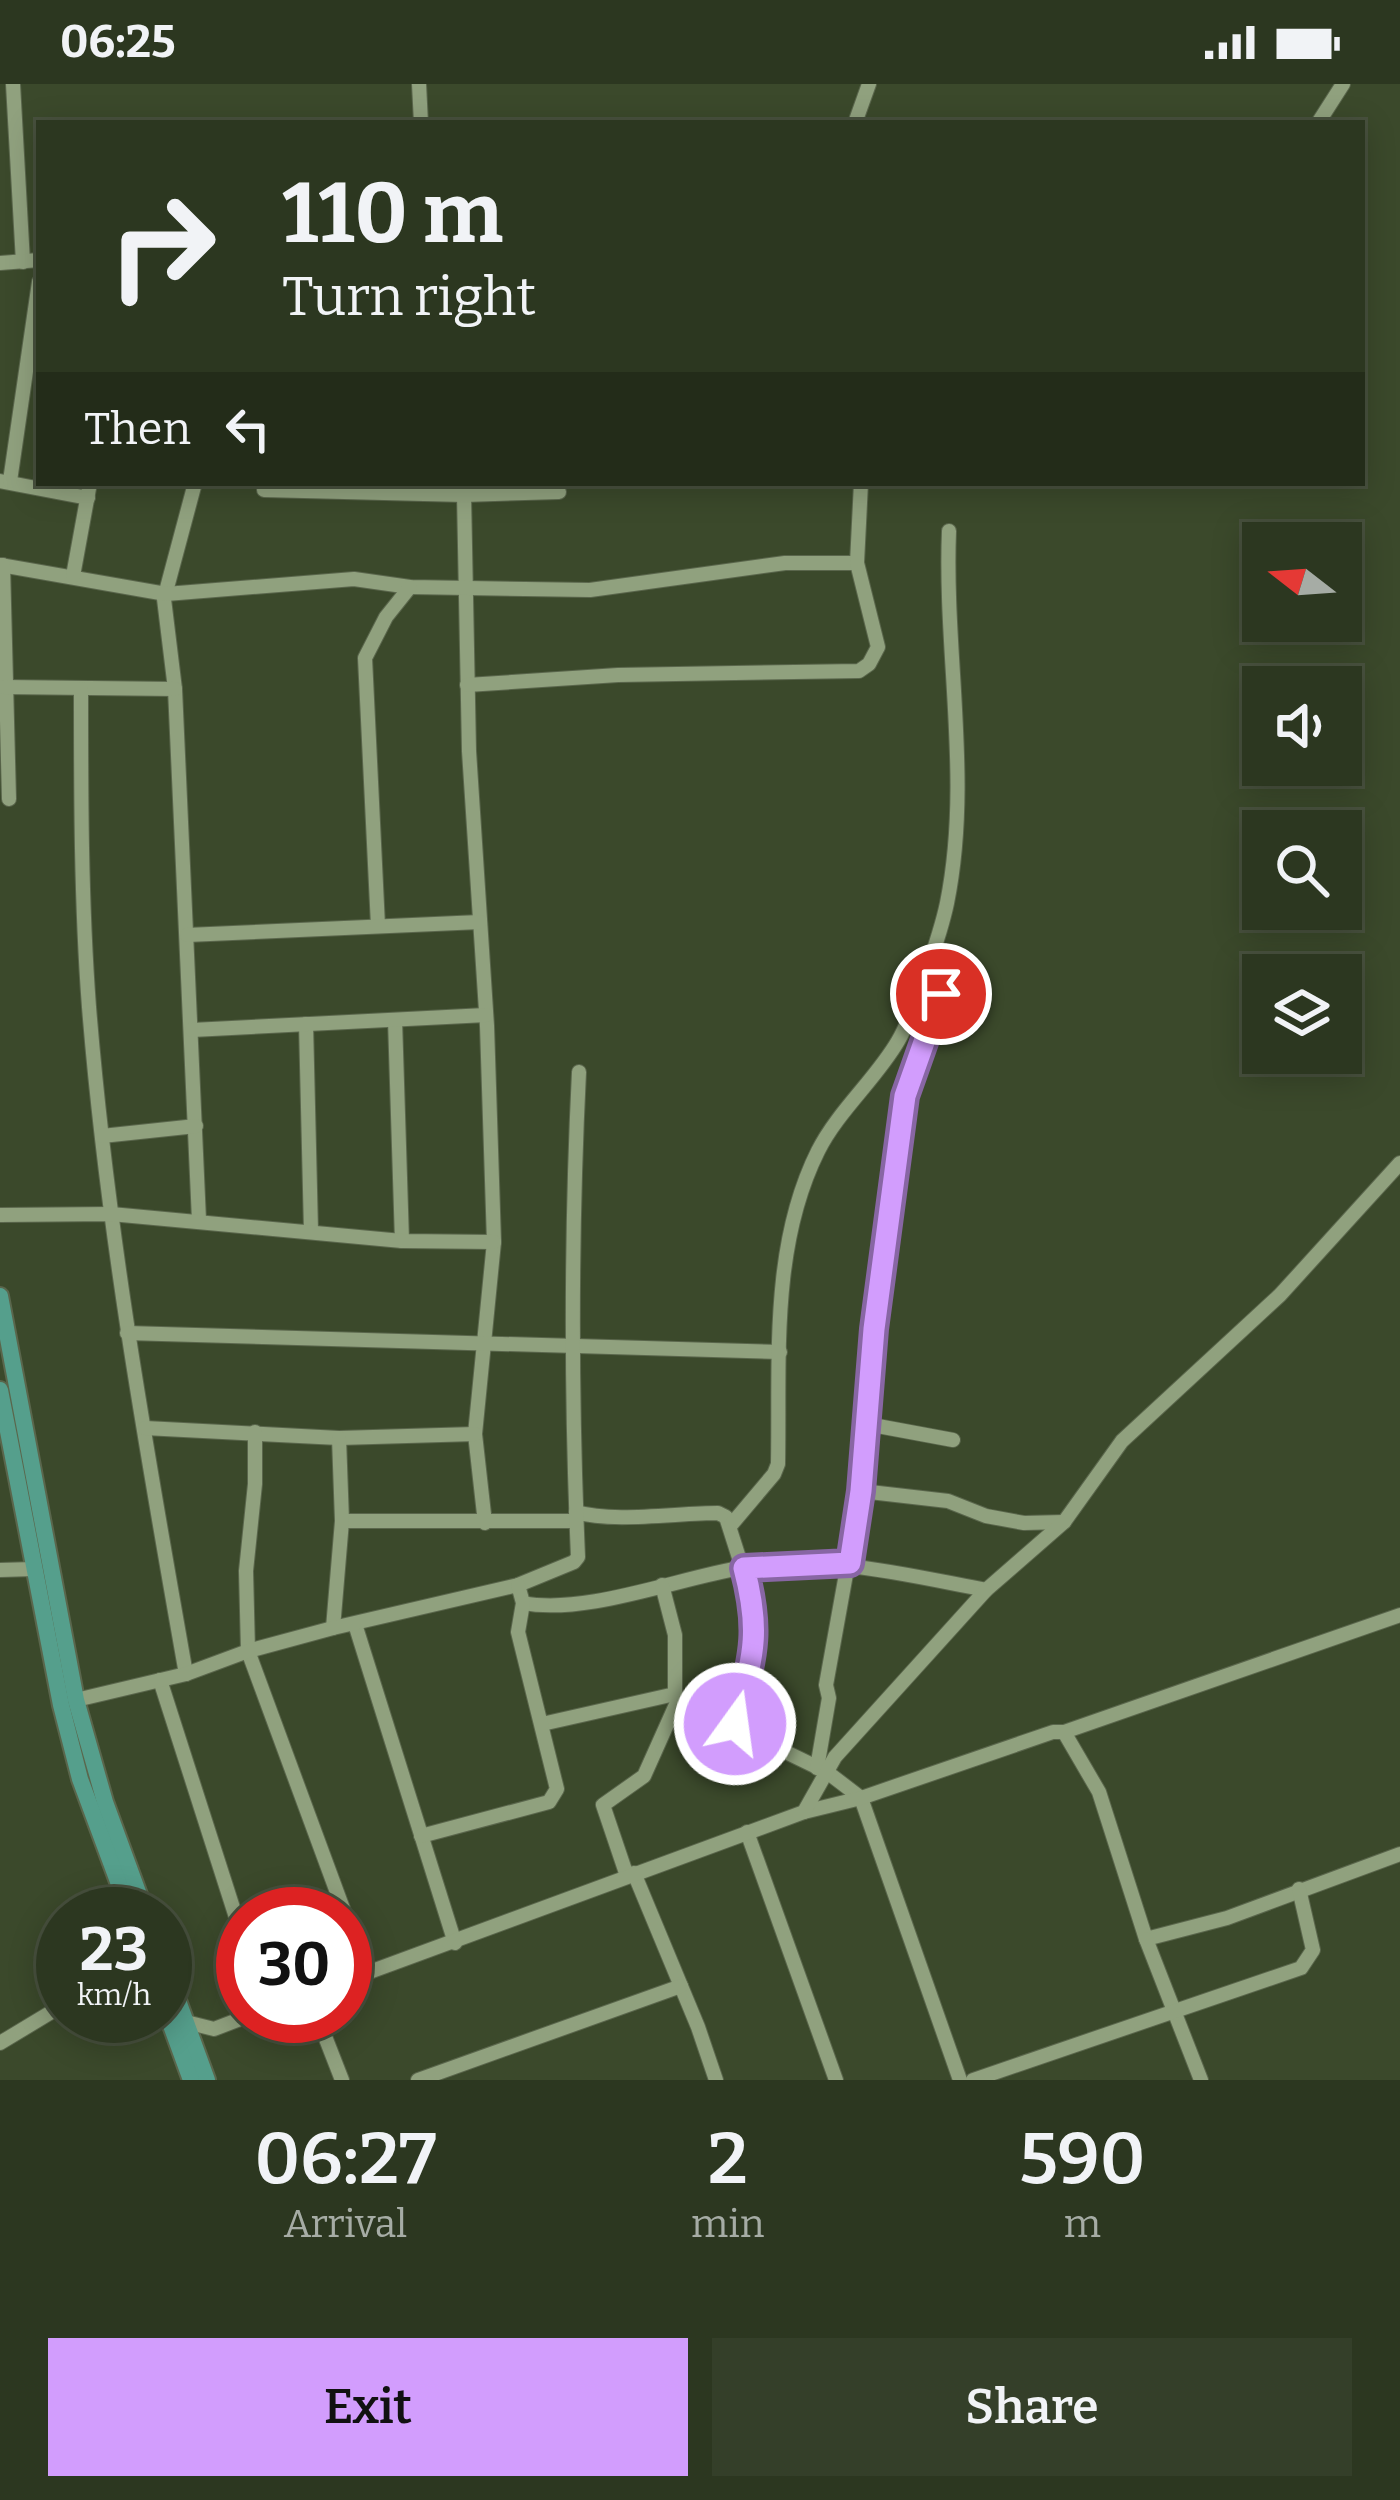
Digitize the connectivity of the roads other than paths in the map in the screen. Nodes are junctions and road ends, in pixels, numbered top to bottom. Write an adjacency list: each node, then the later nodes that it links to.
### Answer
1 (13, 84): 8 (street)
2 (419, 84): 5 (street)
3 (869, 84): 6 (street)
4 (1343, 84): 7 (street)
5 (421, 120)
6 (856, 120)
7 (1320, 120)
8 (31, 261): 9 (street)
9 (0, 263)
10 (36, 300): 11 (street)
11 (5, 481): 12 (street)
12 (36, 484)
13 (52, 486): 17 (street)
14 (194, 486): 26 (street)
15 (861, 486): 21 (street)
16 (462, 489): 18 (street); 19 (street); 24 (street)
17 (89, 490): 23 (street)
18 (264, 490)
19 (560, 492)
20 (949, 531): 35 (street)
21 (857, 562): 24 (street); 27 (street)
22 (2, 565): 23 (street); 28 (street)
23 (73, 576): 26 (street)
24 (468, 586): 25 (street); 27 (street)
25 (410, 587): 26 (street); 33 (street)
26 (166, 594): 30 (street)
27 (466, 685): 32 (street)
28 (4, 687): 29 (street); 31 (street)
29 (81, 689): 30 (street); 42 (street)
30 (175, 689): 34 (street)
31 (10, 799)
32 (480, 922): 33 (street); 36 (street)
33 (378, 926): 34 (street)
34 (187, 935): 39 (street)
35 (929, 957): 54 (street); 56 (street)
36 (486, 1016): 37 (street); 49 (street)
37 (395, 1020): 38 (street); 48 (street)
38 (306, 1024): 39 (street); 47 (street)
39 (192, 1030): 41 (street)
40 (579, 1072): 53 (street)
41 (196, 1126): 42 (street); 46 (street)
42 (102, 1136): 44 (street)
43 (1400, 1163): 65 (street)
44 (111, 1214): 45 (street); 46 (street); 51 (street)
45 (0, 1215)
46 (200, 1220): 47 (street)
47 (311, 1231): 48 (street)
48 (403, 1241): 49 (street)
49 (494, 1243): 52 (street)
50 (0, 1296): 75 (main road)
51 (127, 1333): 52 (street); 57 (street)
52 (484, 1341): 53 (street); 59 (street)
53 (574, 1346): 54 (street); 67 (street)
54 (780, 1352): 68 (street)
55 (0, 1390): 71 (main road)
56 (867, 1424): 61 (street); 62 (street)
57 (145, 1428): 58 (street); 82 (street)
58 (256, 1432): 60 (street); 81 (street)
59 (476, 1434): 60 (street); 66 (street)
60 (339, 1438): 64 (street)
61 (953, 1441)
62 (861, 1491): 65 (street); 69 (street)
63 (598, 1519): 67 (street); 67 (street); 68 (street)
64 (342, 1521): 66 (street); 80 (street)
65 (1064, 1522): 76 (street)
66 (485, 1523): 67 (street)
67 (576, 1523): 73 (street)
68 (730, 1526): 70 (street)
69 (850, 1563): 70 (street); 76 (street); 89 (street)
70 (744, 1568): 74 (street); 87 (street)
71 (34, 1569): 72 (street); 75 (main road)
72 (0, 1570)
73 (518, 1585): 77 (street); 79 (street)
74 (662, 1585): 77 (street); 84 (street)
75 (46, 1589): 85 (main road); 96 (main road)
76 (986, 1591): 89 (street)
77 (523, 1604): 86 (street)
78 (1400, 1615): 88 (street)
79 (356, 1624): 80 (street); 93 (street)
80 (333, 1628): 81 (street)
81 (248, 1651): 82 (street); 99 (street)
82 (186, 1674): 83 (street)
83 (160, 1680): 85 (street); 98 (street)
84 (677, 1697): 86 (street); 87 (street); 95 (street)
85 (76, 1700): 97 (main road)
86 (542, 1724): 93 (street)
87 (735, 1724): 89 (street)
88 (1064, 1732): 90 (street); 101 (street)
89 (822, 1770): 90 (street); 91 (street)
90 (861, 1798): 91 (street); 120 (street)
91 (804, 1812): 92 (street)
92 (747, 1832): 95 (street); 119 (street)
93 (422, 1836): 102 (street)
94 (1400, 1854): 100 (street)
95 (631, 1874): 102 (street); 104 (street)
96 (120, 1887)
97 (136, 1887)
98 (226, 1887)
99 (335, 1887)
100 (1300, 1888): 101 (street); 105 (street)
101 (1146, 1939): 105 (street)
102 (455, 1942): 103 (street)
103 (372, 1971)
104 (681, 1986): 117 (street); 118 (street)
105 (1174, 2013): 121 (street); 122 (street)
106 (36, 2021): 110 (street)
107 (192, 2024): 108 (street)
108 (214, 2029): 113 (street)
109 (192, 2038): 113 (main road)
110 (0, 2043)
111 (177, 2043): 114 (main road)
112 (328, 2043): 116 (street)
113 (198, 2054): 115 (main road)
114 (190, 2080)
115 (207, 2080)
116 (342, 2080)
117 (418, 2080)
118 (716, 2080)
119 (836, 2080)
120 (960, 2080)
121 (973, 2080)
122 (1201, 2080)

